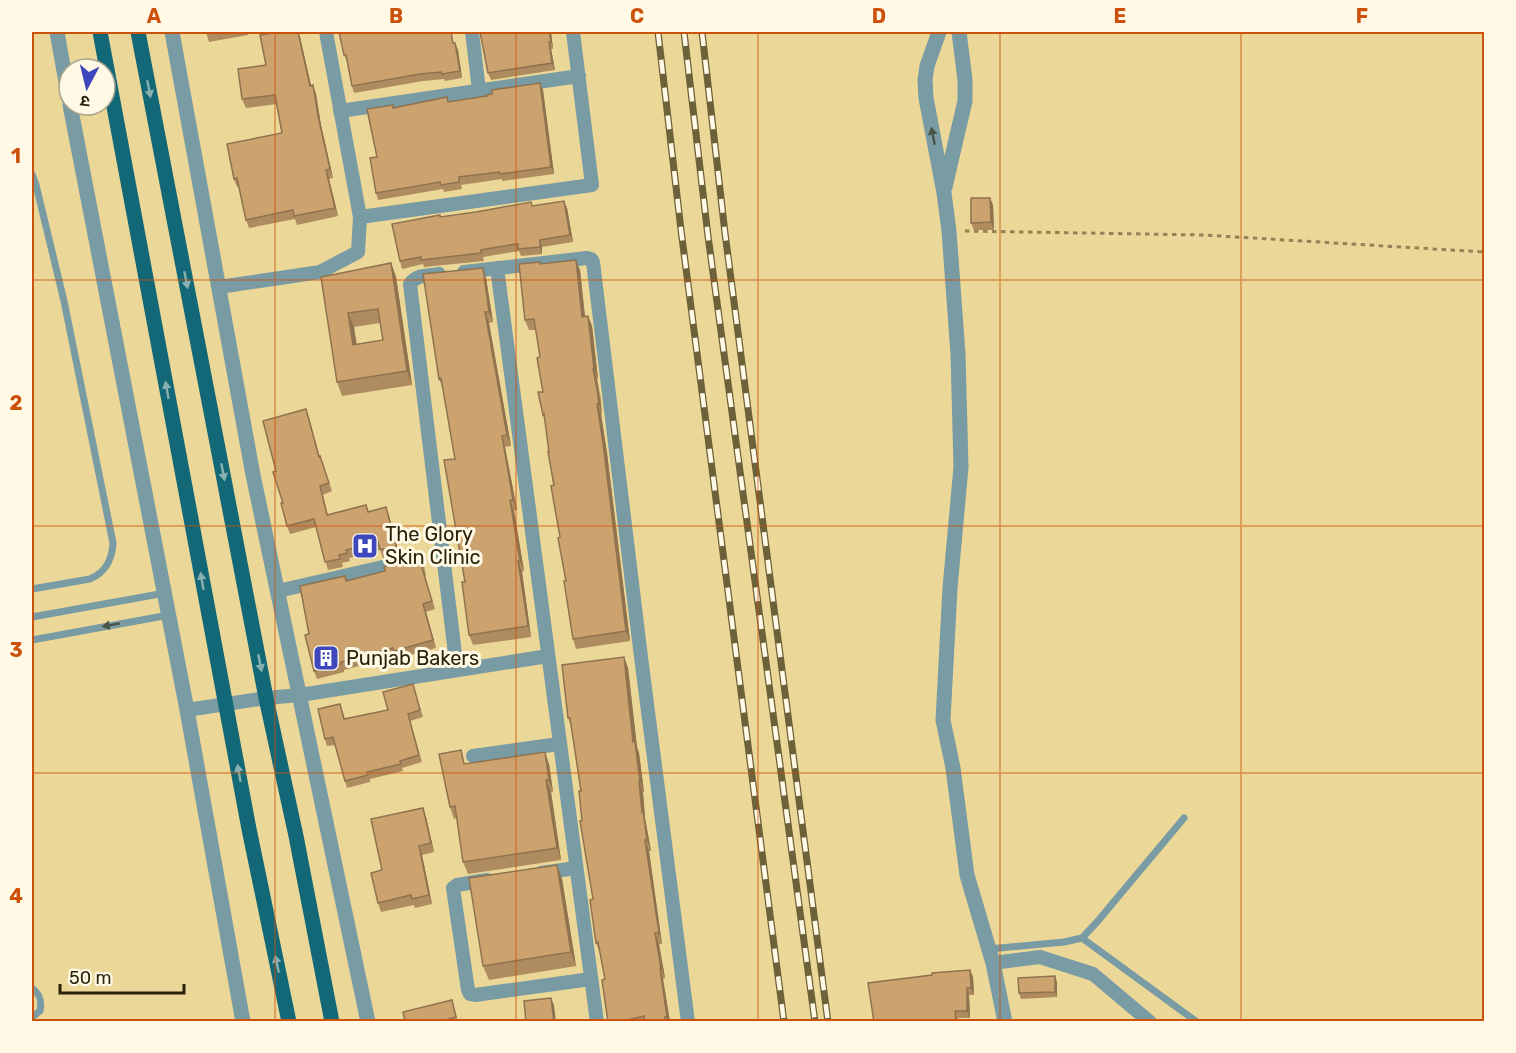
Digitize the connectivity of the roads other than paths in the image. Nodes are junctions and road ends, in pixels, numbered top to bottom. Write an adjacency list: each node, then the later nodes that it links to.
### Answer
1 (57, 32): 10 (street)
2 (100, 32): 31 (main road, one-way to 2)
3 (138, 32): 30 (main road, one-way to 30)
4 (172, 32): 19 (street)
5 (326, 32): 13 (street)
6 (472, 32): 12 (street)
7 (573, 32): 11 (street)
8 (939, 32): 16 (street, one-way to 8)
9 (959, 32): 16 (street)
10 (61, 57)
11 (579, 76): 12 (street); 17 (street)
12 (479, 90): 13 (street)
13 (340, 111): 17 (street)
14 (72, 117): 23 (street)
15 (32, 174): 21 (lane)
16 (944, 193): 40 (street)
17 (360, 217): 19 (street)
18 (497, 268): 27 (street); 28 (street); 49 (street)
19 (219, 287): 22 (street)
20 (387, 566): 22 (street)
21 (32, 589)
22 (278, 591): 29 (street)
23 (165, 593): 24 (street); 25 (lane)
24 (169, 615): 26 (lane, one-way to 26); 32 (street)
25 (32, 617)
26 (32, 640)
27 (552, 664): 28 (street); 33 (street)
28 (457, 669): 29 (street)
29 (300, 695): 30 (street); 47 (street)
30 (266, 698): 31 (street); 46 (main road)
31 (226, 704): 32 (street); 45 (main road, one-way to 31)
32 (187, 710): 44 (street)
33 (559, 744): 34 (street); 36 (street)
34 (473, 756)
35 (1184, 818): 39 (lane)
36 (576, 868): 37 (street); 41 (street)
37 (523, 875)
38 (501, 879): 41 (street)
39 (1082, 938): 40 (lane); 52 (lane)
40 (991, 956): 50 (street); 51 (street)
41 (591, 979): 48 (street)
42 (32, 988): 43 (lane)
43 (32, 1017)
44 (243, 1022)
45 (289, 1022)
46 (332, 1022)
47 (368, 1022)
48 (597, 1022)
49 (688, 1022)
50 (1005, 1022)
51 (1150, 1022)
52 (1197, 1022)

